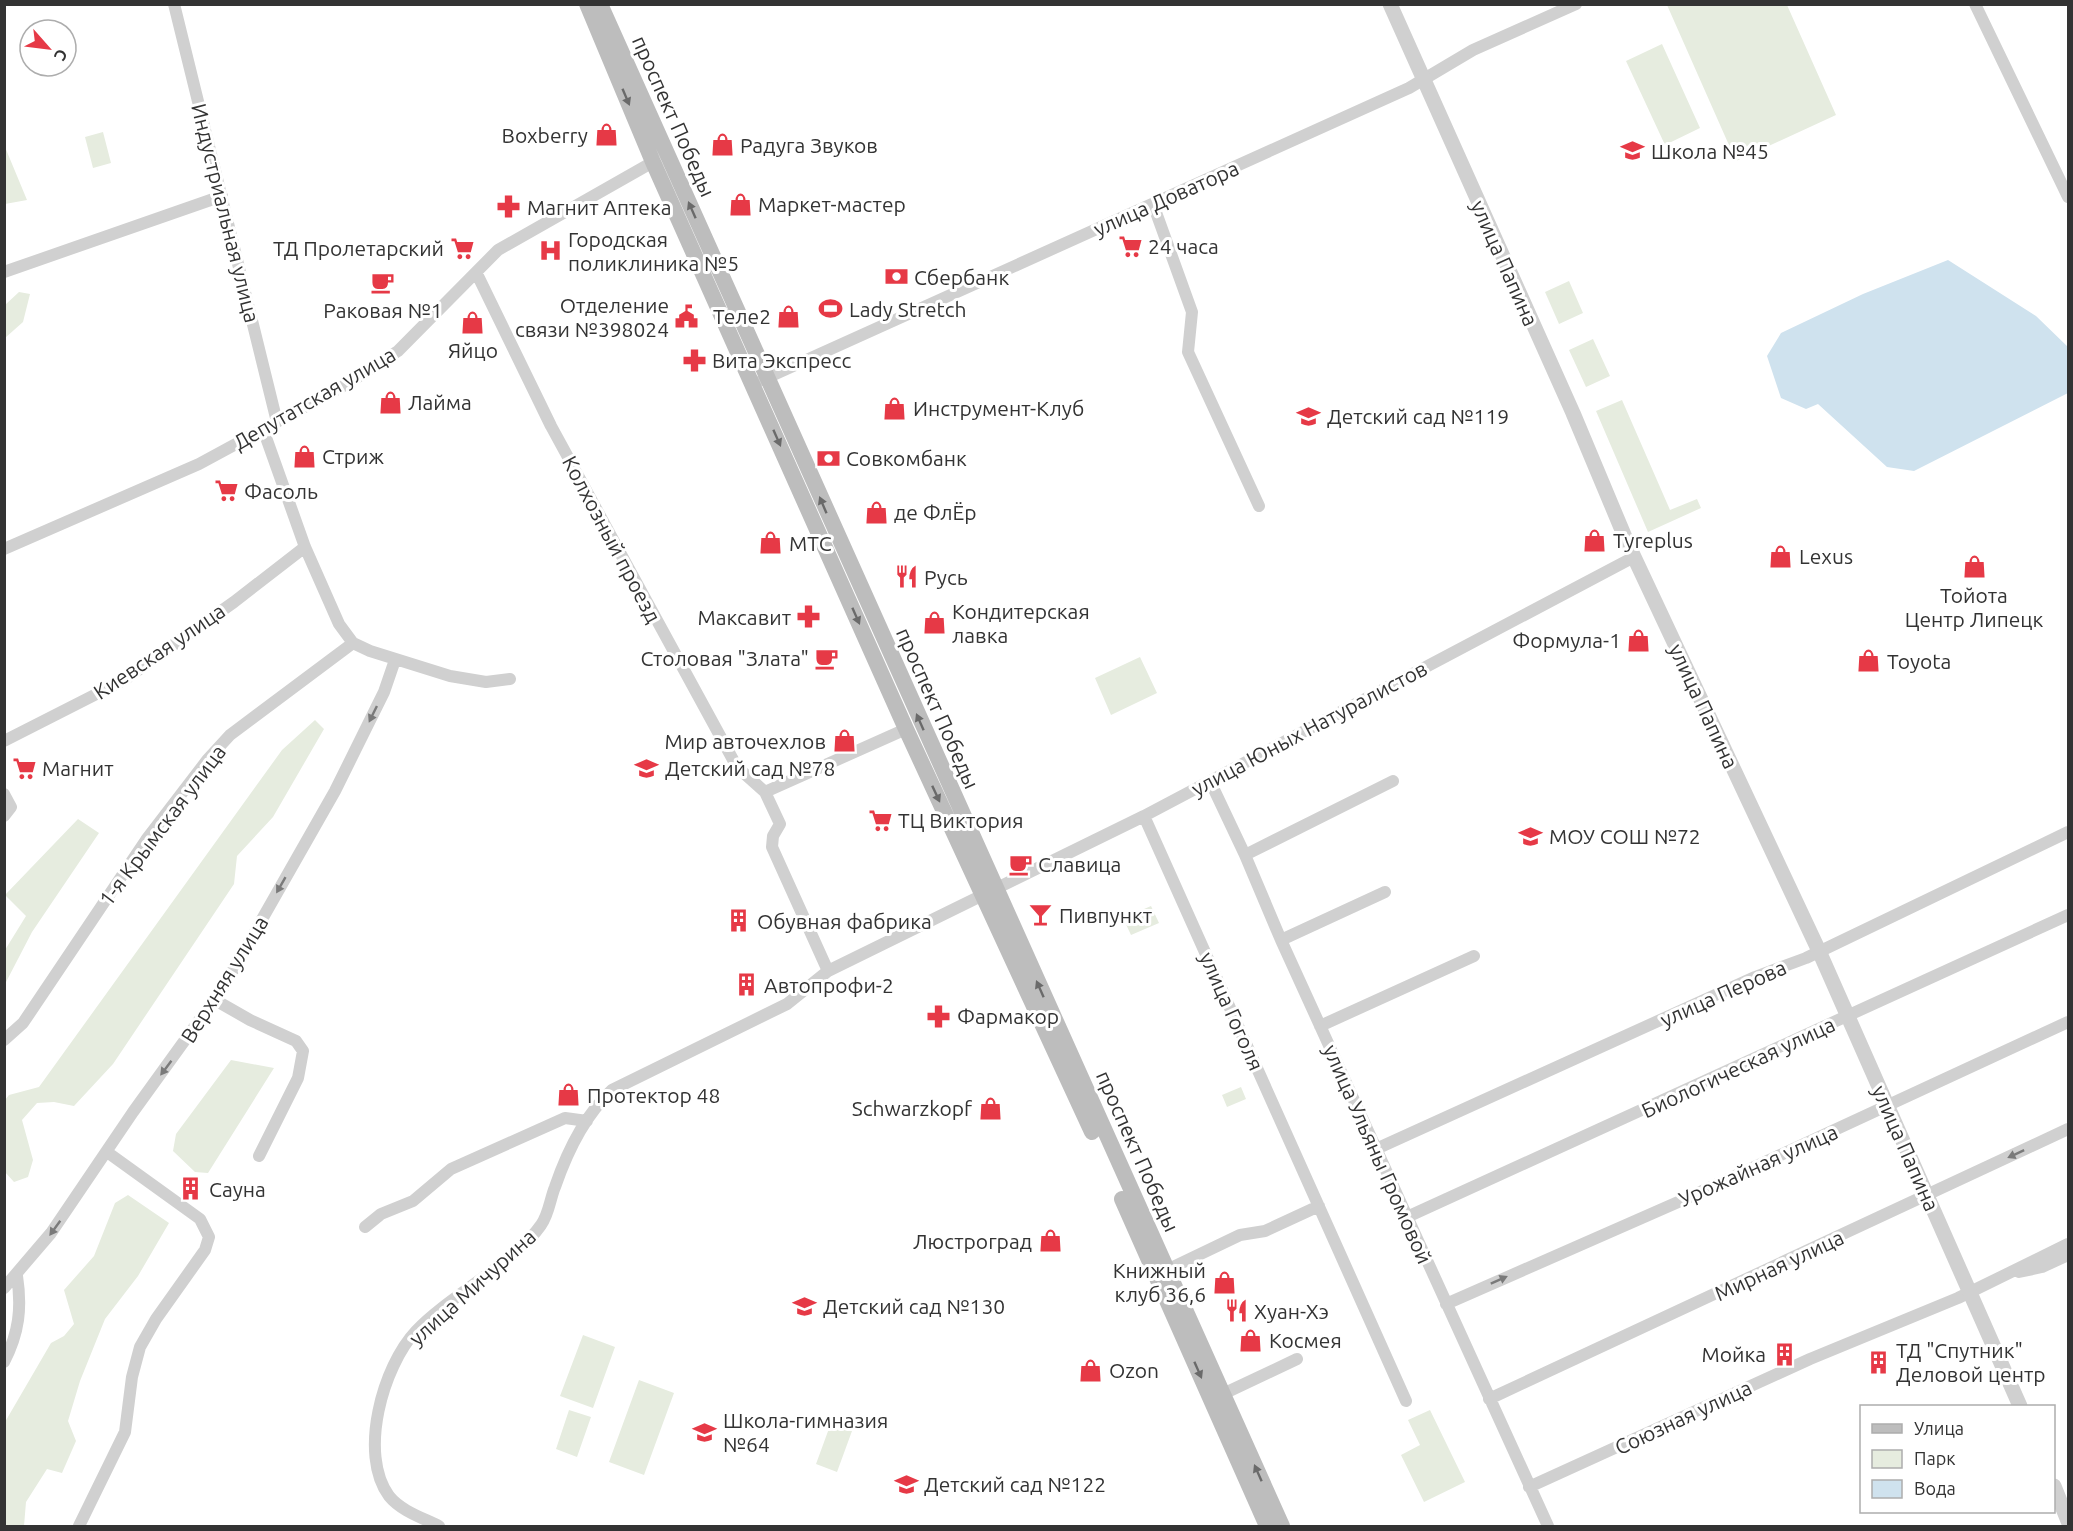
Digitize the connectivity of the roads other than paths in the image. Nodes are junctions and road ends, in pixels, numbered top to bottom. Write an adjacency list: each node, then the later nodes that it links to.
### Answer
1 (174, 4): 9 (street, Индустриальная улица)
2 (587, 4): 8 (main road, проспект Победы, one-way to 8)
3 (600, 4): 14 (main road, проспект Победы, one-way to 3)
4 (1390, 4): 7 (street, улица Папина)
5 (1576, 4): 7 (street, улица Доватора)
6 (1974, 4): 10 (street)
7 (1424, 81): 11 (street, улица Доватора); 20 (street, улица Папина)
8 (653, 162): 13 (street, Депутатская улица); 14 (main road, проспект Победы)
9 (222, 196): 12 (street); 15 (street, Индустриальная улица)
10 (2068, 197)
11 (1153, 204): 14 (street, улица Доватора); 17 (street)
12 (4, 272)
13 (477, 274): 15 (street, Депутатская улица); 28 (street, Колхозный проезд)
14 (760, 381): 24 (main road, проспект Победы, one-way to 24); 35 (main road, проспект Победы, one-way to 14)
15 (277, 422): 16 (street, Депутатская улица)
16 (263, 429): 18 (street); 19 (street, Депутатская улица)
17 (1259, 506)
18 (305, 547): 21 (street); 25 (street, Киевская улица)
19 (4, 549)
20 (1634, 557): 26 (street, улица Юных Натуралистов); 38 (street, улица Папина)
21 (353, 643): 22 (street); 45 (street, 1-я Крымская улица)
22 (395, 660): 23 (street); 41 (street, Верхняя улица, one-way to 41)
23 (510, 679)
24 (906, 729): 28 (street); 35 (main road, проспект Победы, one-way to 35)
25 (4, 741)
26 (1209, 781): 31 (street, улица Юных Натуралистов); 33 (street, улица Ульяны Громовой)
27 (1393, 781): 33 (street)
28 (765, 792): 40 (street, Колхозный проезд)
29 (4, 794): 30 (street)
30 (4, 816)
31 (1144, 816): 35 (street, улица Юных Натуралистов); 53 (street, улица Гоголя)
32 (2068, 832): 38 (street, улица Перова)
33 (1245, 855): 37 (street, улица Ульяны Громовой)
34 (1385, 892): 37 (street)
35 (989, 893): 40 (street, улица Мичурина); 58 (main road, проспект Победы, one-way to 35); 75 (main road, проспект Победы, one-way to 75)
36 (2068, 915): 42 (street, Биологическая улица)
37 (1281, 940): 44 (street, улица Ульяны Громовой)
38 (1819, 951): 42 (street, улица Папина); 49 (street, улица Перова)
39 (1474, 956): 44 (street)
40 (828, 971): 47 (street, улица Мичурина)
41 (215, 1000): 50 (street, Верхняя улица, one-way to 50); 51 (street)
42 (1848, 1017): 46 (street, улица Папина); 54 (street, Биологическая улица)
43 (2068, 1022): 46 (street, Урожайная улица)
44 (1320, 1026): 49 (street, улица Ульяны Громовой)
45 (4, 1040)
46 (1886, 1106): 52 (street, улица Папина); 63 (street, Урожайная улица, one-way to 46)
47 (586, 1121): 55 (street); 74 (street, улица Мичурина)
48 (2068, 1129): 52 (street, Мирная улица, one-way to 52)
49 (1376, 1149): 54 (street, улица Ульяны Громовой)
50 (107, 1152): 59 (street, Верхняя улица, one-way to 59); 73 (street)
51 (259, 1156)
52 (1927, 1196): 62 (street, улица Папина); 67 (street, Мирная улица)
53 (1319, 1206): 58 (street); 68 (street, улица Гоголя)
54 (1407, 1217): 63 (street, улица Ульяны Громовой)
55 (365, 1227)
56 (2068, 1244): 60 (street, Союзная улица)
57 (2068, 1255): 60 (street, Союзная улица)
58 (1167, 1270): 66 (main road, проспект Победы)
59 (17, 1276): 61 (street, Верхняя улица); 65 (street)
60 (2003, 1276): 62 (street, Союзная улица)
61 (4, 1288)
62 (1971, 1292): 69 (street, улица Папина); 70 (street, Союзная улица)
63 (1446, 1304): 67 (street, улица Ульяны Громовой)
64 (1297, 1359): 66 (street)
65 (4, 1362)
66 (1223, 1394): 76 (main road, проспект Победы, one-way to 66)
67 (1489, 1399): 70 (street, улица Ульяны Громовой)
68 (1407, 1401)
69 (2019, 1405)
70 (1529, 1487): 77 (street, улица Ульяны Громовой)
71 (2055, 1488): 72 (street)
72 (2068, 1521)
73 (79, 1527)
74 (439, 1527)
75 (1267, 1527)
76 (1282, 1527)
77 (1548, 1527)

